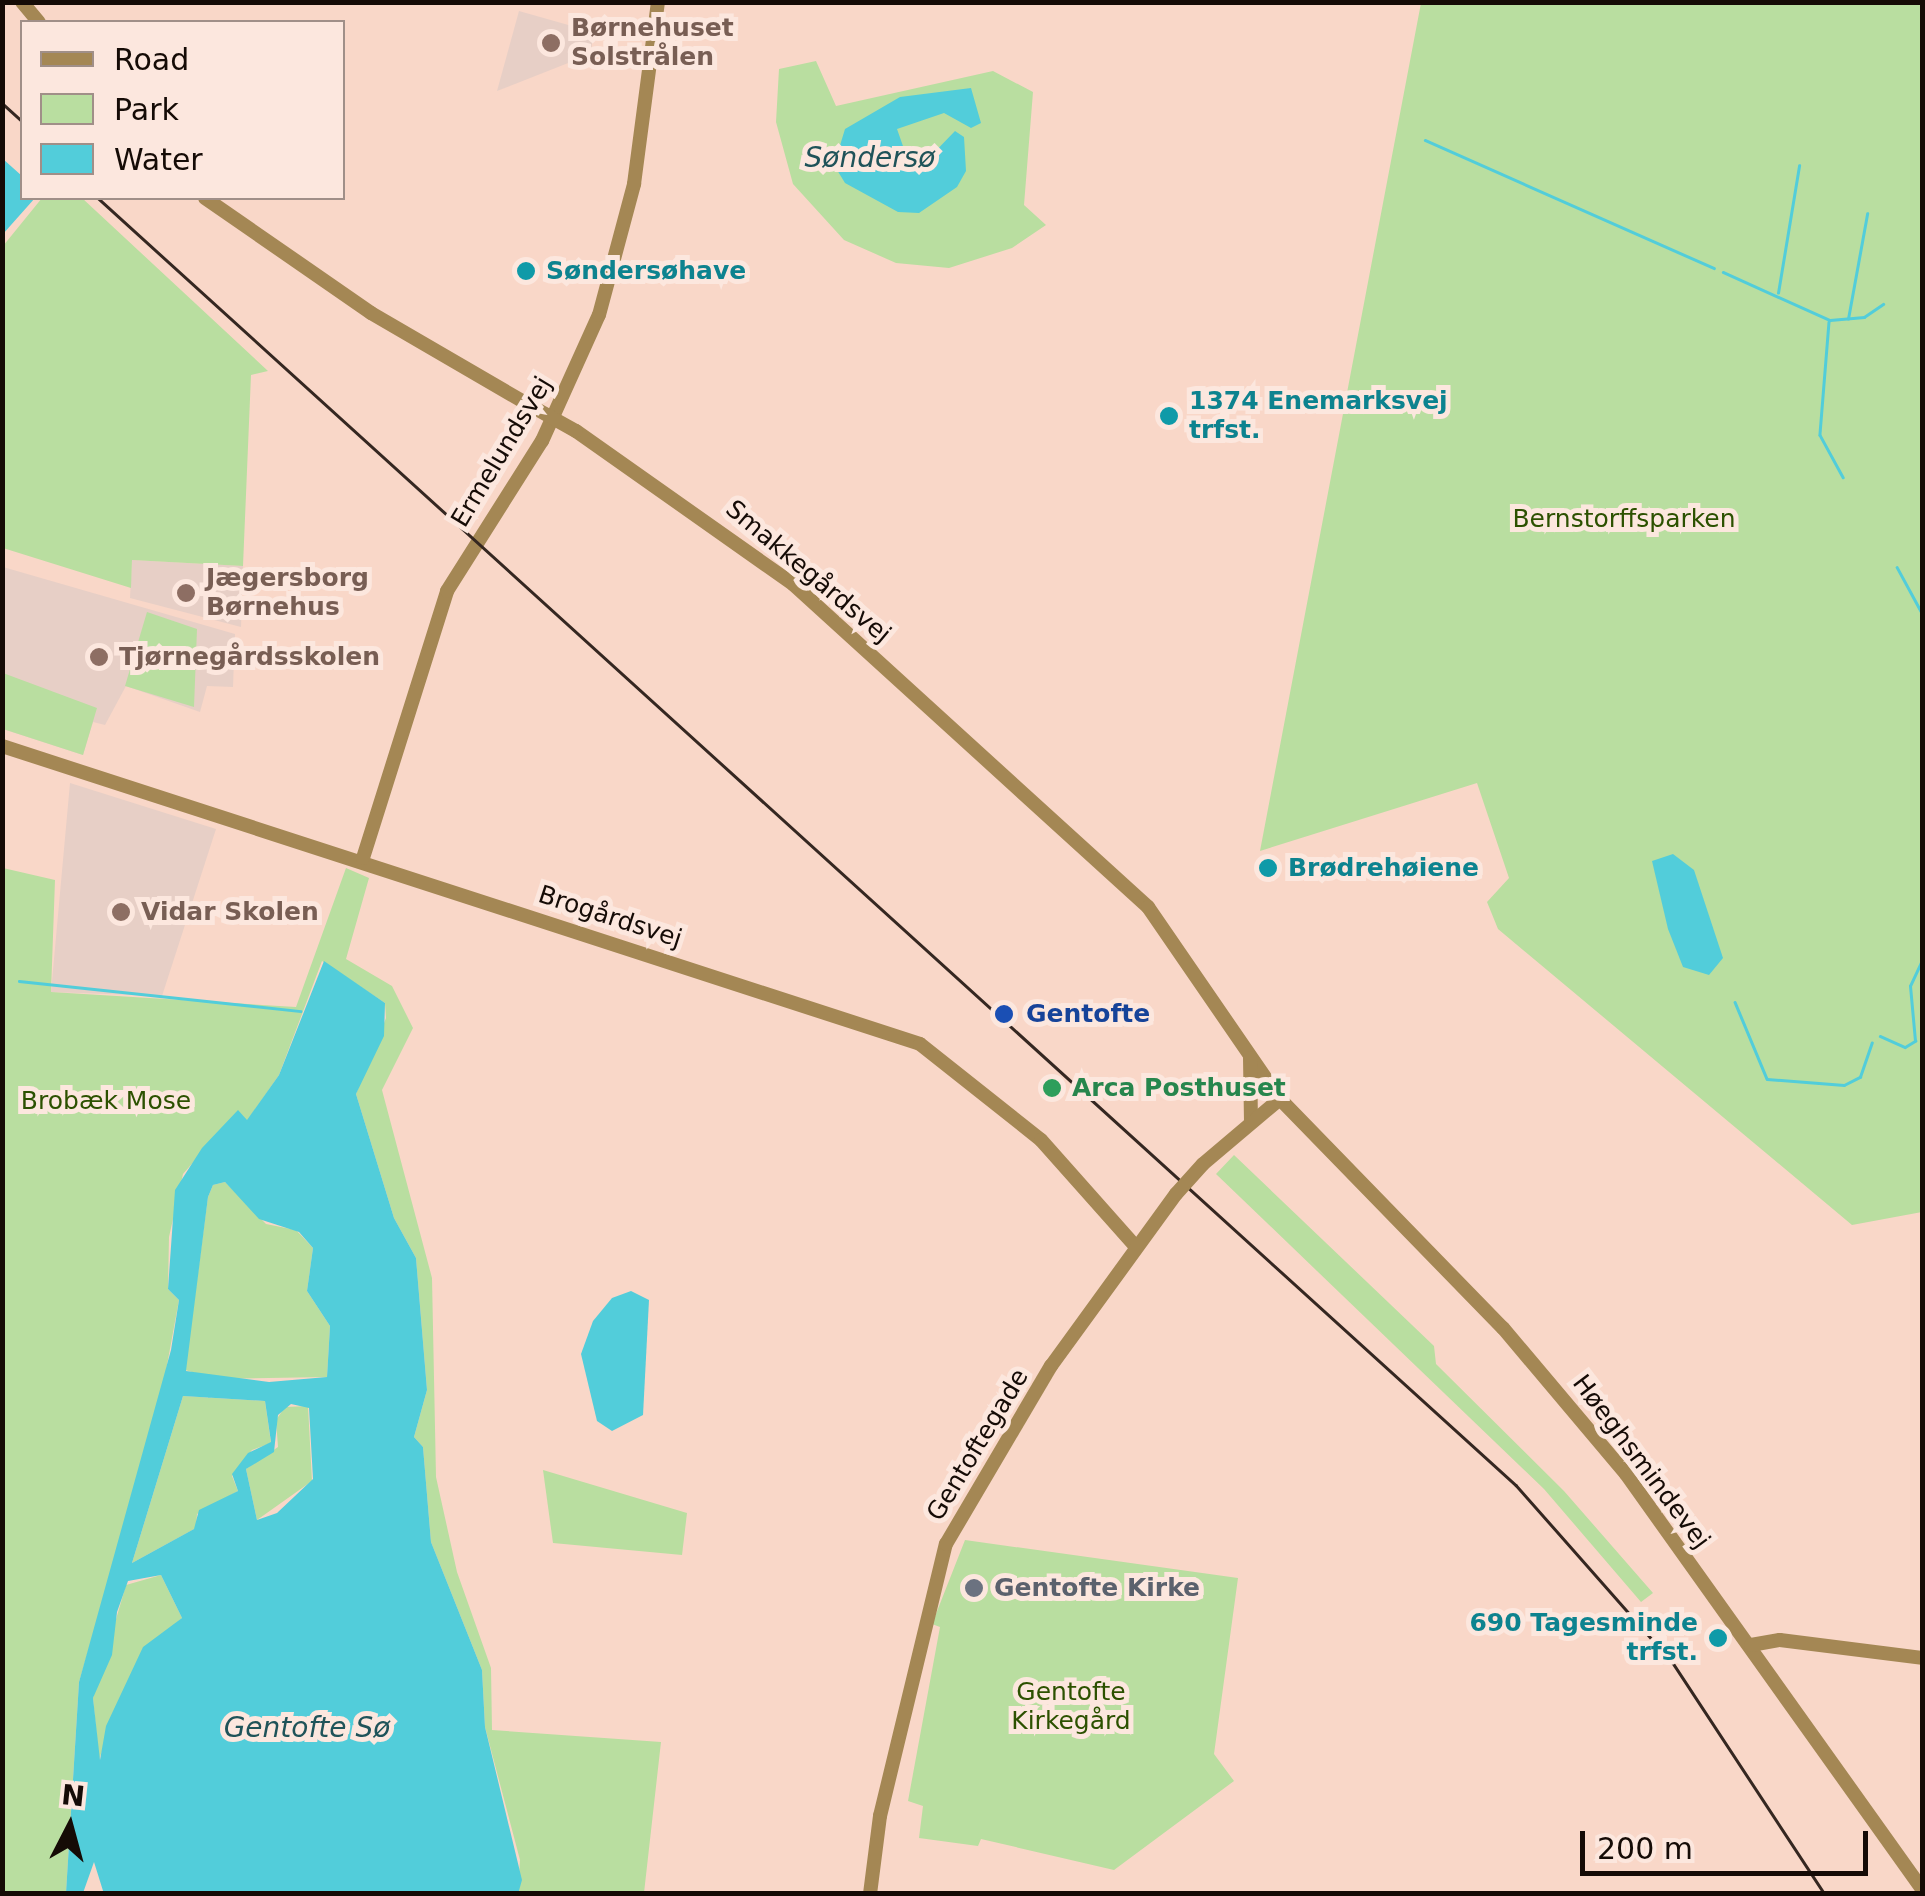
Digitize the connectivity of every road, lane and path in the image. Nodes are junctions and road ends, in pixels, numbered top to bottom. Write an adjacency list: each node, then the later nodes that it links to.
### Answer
1 (658, 2): 4 (street, Ermelundsvej)
2 (207, 200): 5 (street, Smakkegårdsvej, bridge)
3 (2, 746): 4 (street, Brogårdsvej)
4 (363, 858): 8 (street, Brogårdsvej)
5 (1250, 1058): 6 (street, Smakkegårdsvej); 7 (street)
6 (1280, 1099): 7 (street, Gentoftegade); 9 (street, Høeghsmindevej)
7 (1251, 1121): 8 (street, Gentoftegade, bridge)
8 (1136, 1246): 12 (street, Gentoftegade)
9 (1751, 1645): 10 (street); 11 (street, Høeghsmindevej)
10 (1922, 1658)
11 (1922, 1888)
12 (870, 1894)

